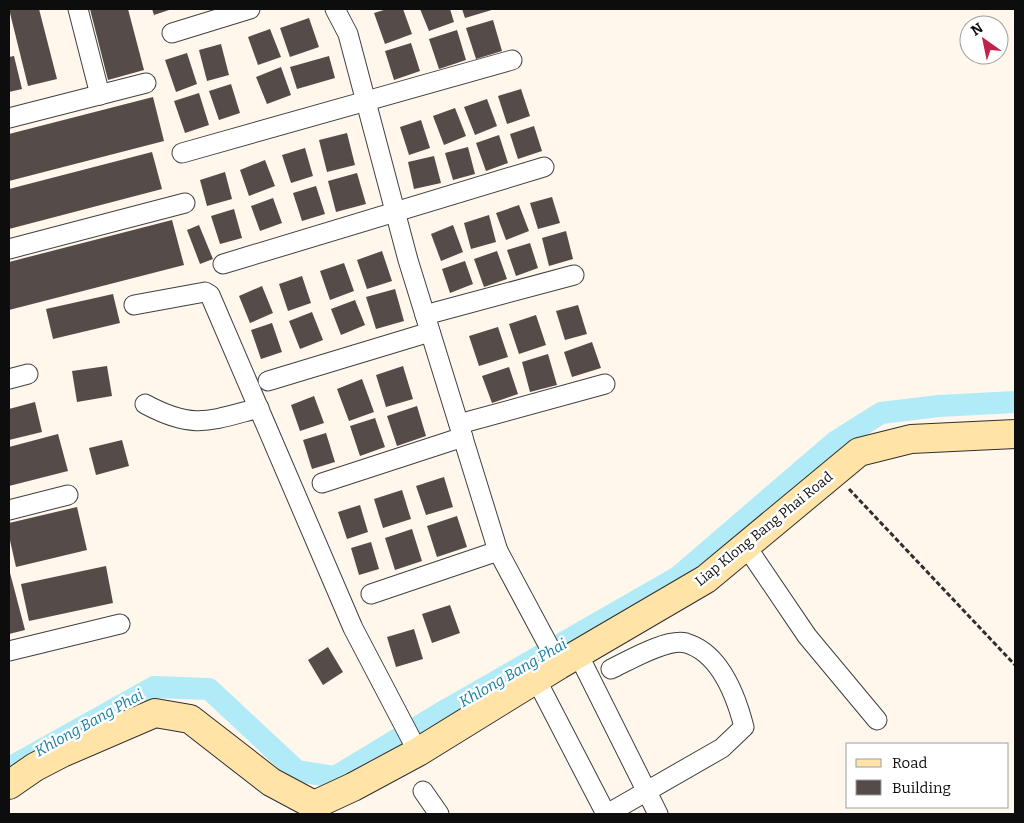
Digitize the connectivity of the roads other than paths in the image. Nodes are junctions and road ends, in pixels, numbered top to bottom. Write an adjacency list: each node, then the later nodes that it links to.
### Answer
1 (78, 9): 7 (street)
2 (250, 9): 4 (street)
3 (335, 9): 8 (street)
4 (172, 34)
5 (512, 60): 8 (street)
6 (146, 83): 7 (street)
7 (100, 95): 9 (street)
8 (366, 102): 10 (street); 13 (street)
9 (9, 118)
10 (182, 153)
11 (544, 167): 13 (street)
12 (185, 203): 14 (street)
13 (395, 212): 15 (street); 18 (street)
14 (9, 249)
15 (223, 264)
16 (574, 275): 18 (street)
17 (134, 305): 24 (street)
18 (428, 324): 21 (street); 25 (street)
19 (28, 374): 20 (street)
20 (9, 379)
21 (268, 381)
22 (605, 384): 25 (street)
23 (145, 404): 24 (street)
24 (259, 408): 39 (street)
25 (461, 431): 27 (street); 31 (street)
26 (1015, 434): 30 (street, Liap Klong Bang Phai Road)
27 (322, 484)
28 (68, 495): 29 (street)
29 (9, 510)
30 (746, 546): 35 (street, Liap Klong Bang Phai Road); 38 (street)
31 (498, 551): 32 (street); 35 (street)
32 (371, 594)
33 (120, 624): 34 (street)
34 (9, 652)
35 (563, 657): 37 (street, Liap Klong Bang Phai Road); 42 (street)
36 (611, 669): 42 (street)
37 (536, 679): 39 (street, Liap Klong Bang Phai Road); 45 (street)
38 (877, 720)
39 (415, 745): 43 (street, Liap Klong Bang Phai Road)
40 (9, 785): 43 (street, Liap Klong Bang Phai Road)
41 (423, 790): 44 (street)
42 (647, 792): 45 (street); 46 (street)
43 (307, 810)
44 (439, 814)
45 (606, 814)
46 (658, 814)

